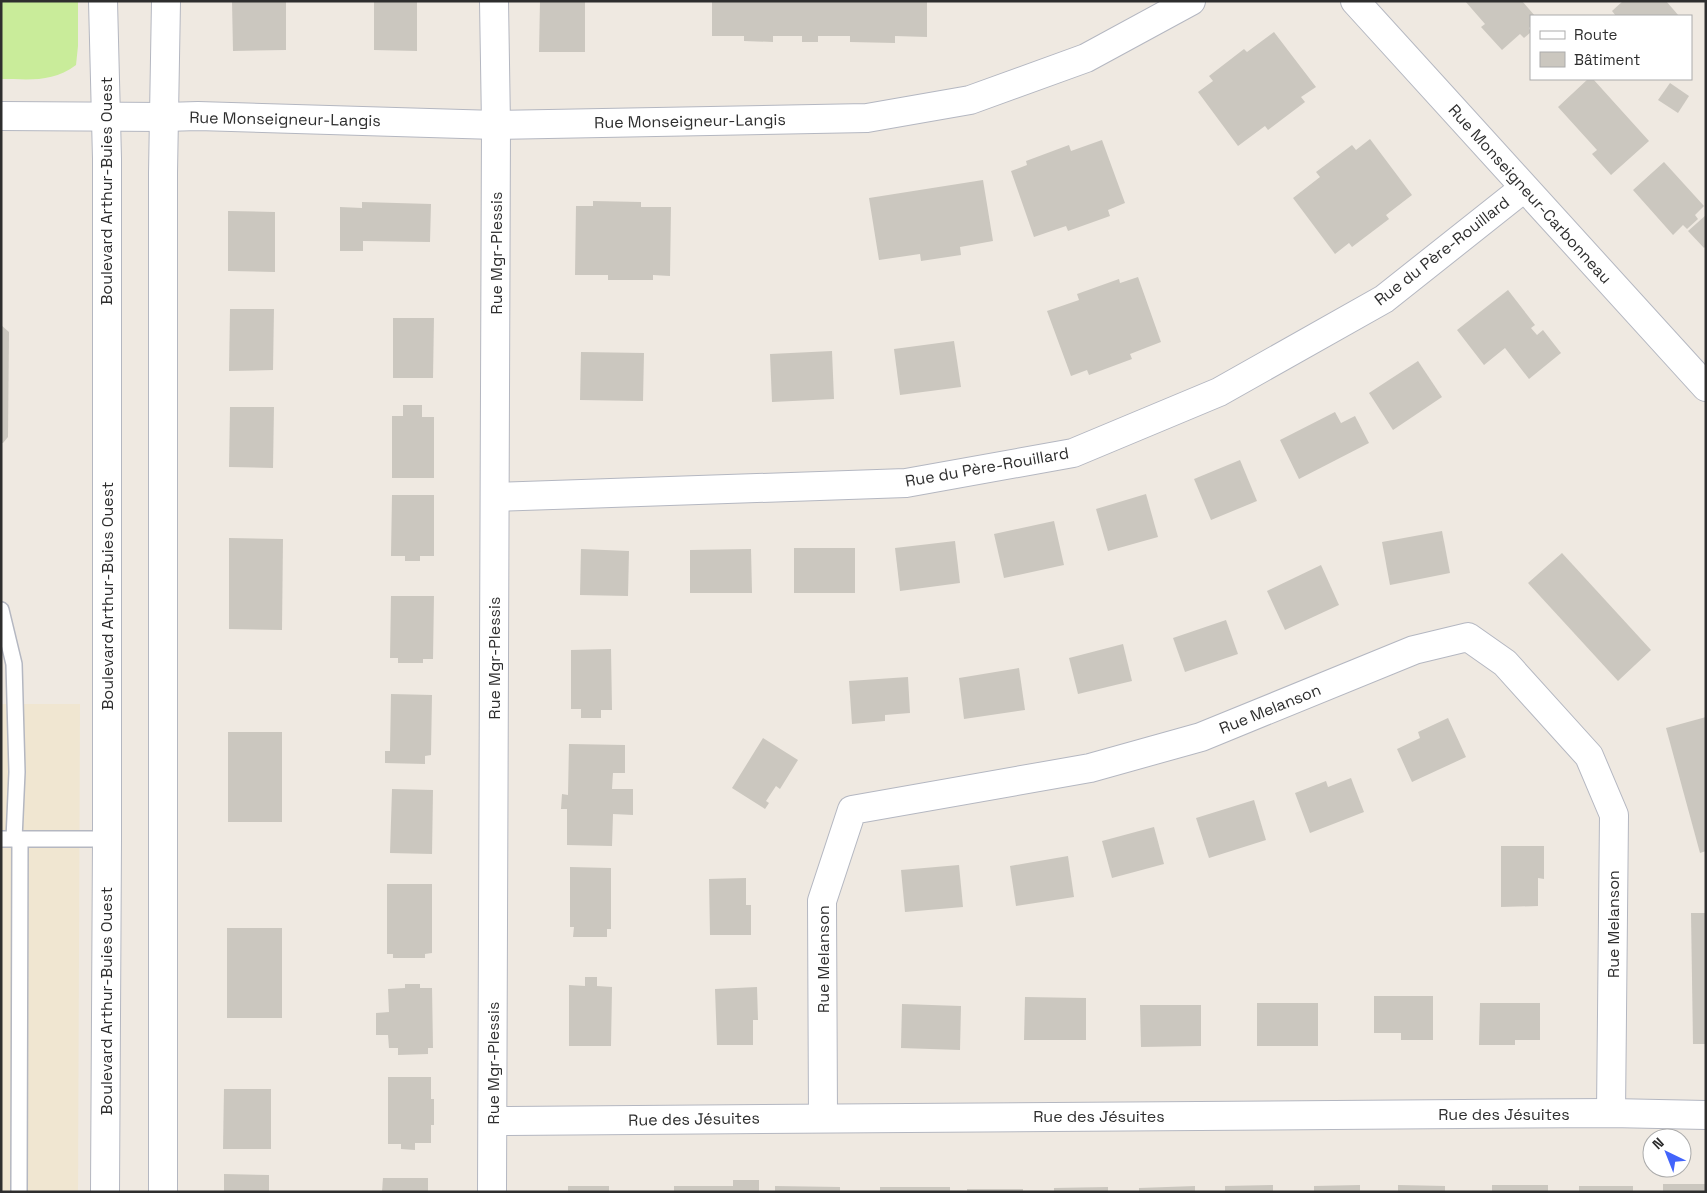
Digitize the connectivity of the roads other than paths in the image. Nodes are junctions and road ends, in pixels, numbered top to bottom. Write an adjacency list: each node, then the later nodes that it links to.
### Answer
1 (103, 1): 7 (street, Boulevard Arthur-Buies Ouest)
2 (166, 1): 8 (street)
3 (494, 1): 9 (street, Rue Mgr-Plessis)
4 (1191, 1): 9 (street, Rue Monseigneur-Langis)
5 (1355, 1): 10 (street, Rue Monseigneur-Carbonneau)
6 (1, 116): 7 (street, Rue Monseigneur-Langis)
7 (107, 116): 8 (street, Rue Monseigneur-Langis); 15 (street, Boulevard Arthur-Buies Ouest)
8 (165, 117): 9 (street, Rue Monseigneur-Langis); 22 (street)
9 (496, 125): 12 (street, Rue Mgr-Plessis)
10 (1524, 188): 11 (street, Rue Monseigneur-Carbonneau); 12 (street, Rue du Père-Rouillard)
11 (1706, 387)
12 (495, 497): 19 (street, Rue Mgr-Plessis)
13 (1, 610): 14 (lane)
14 (12, 839): 15 (lane); 20 (lane)
15 (107, 839): 21 (street, Boulevard Arthur-Buies Ouest)
16 (1611, 1113): 17 (street, Rue des Jésuites); 18 (street, Rue des Jésuites); 18 (street, Rue Melanson)
17 (1706, 1114)
18 (823, 1118): 19 (street, Rue des Jésuites)
19 (493, 1121): 23 (street, Rue Mgr-Plessis)
20 (19, 1192)
21 (105, 1192)
22 (163, 1192)
23 (492, 1192)

